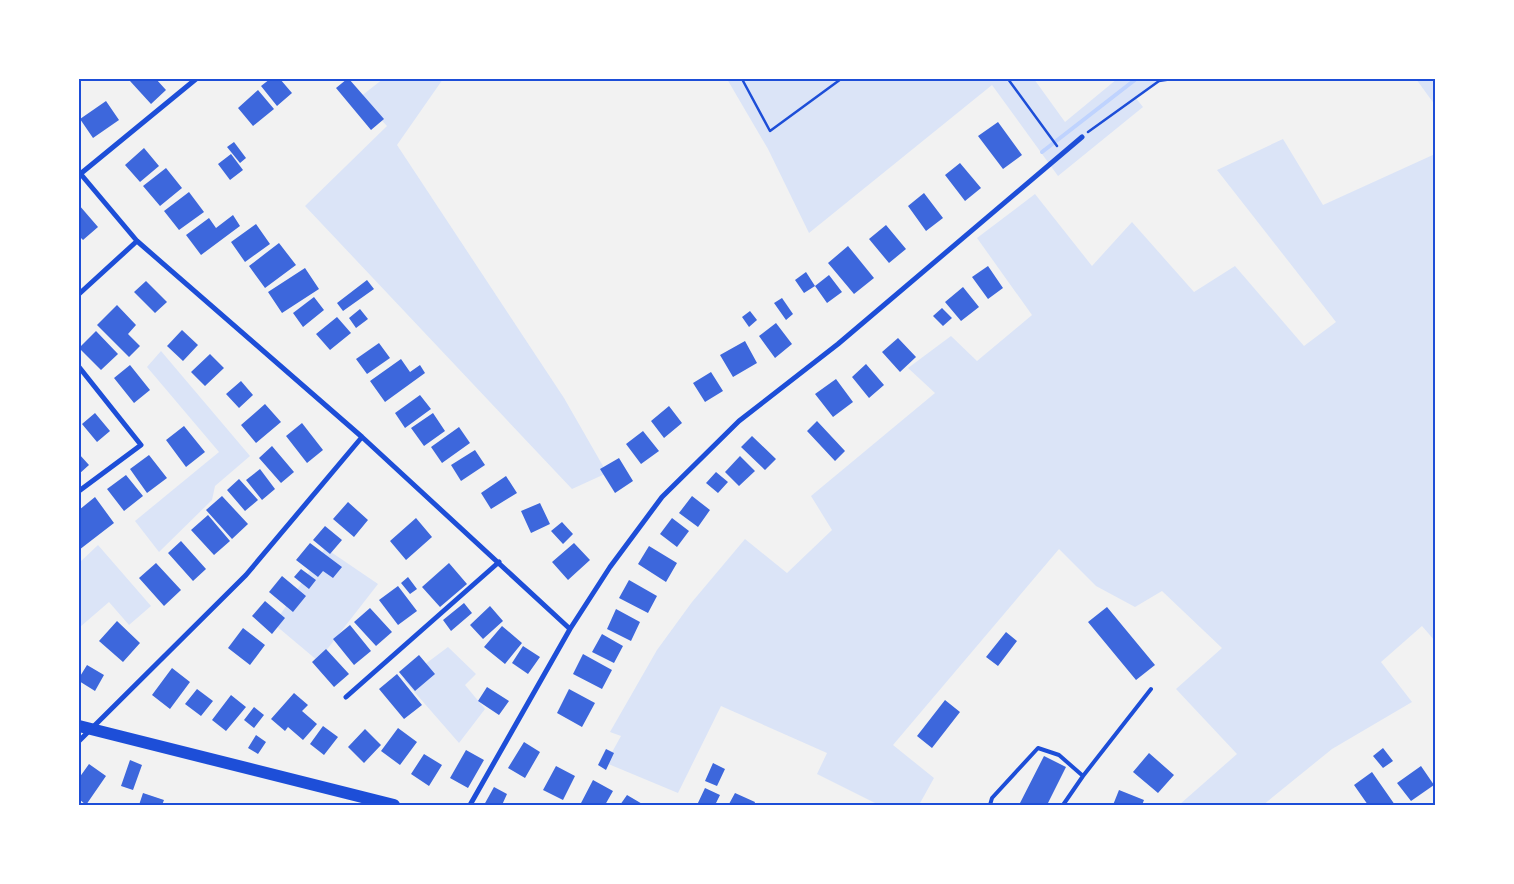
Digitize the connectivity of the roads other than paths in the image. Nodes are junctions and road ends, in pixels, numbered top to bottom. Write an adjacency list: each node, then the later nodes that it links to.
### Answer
1 (196, 79): 3 (street)
2 (1082, 137): 10 (street)
3 (79, 174): 4 (street)
4 (137, 241): 5 (street); 7 (street)
5 (79, 294)
6 (79, 367): 8 (street)
7 (362, 438): 9 (street); 13 (street)
8 (79, 491)
9 (499, 562): 10 (street); 12 (street)
10 (570, 629): 17 (street)
11 (1151, 689): 15 (lane)
12 (346, 696)
13 (85, 728): 14 (street); 16 (main road)
14 (79, 741)
15 (1083, 776): 18 (lane); 19 (lane)
16 (394, 805)
17 (470, 805)
18 (990, 805)
19 (1063, 805)

